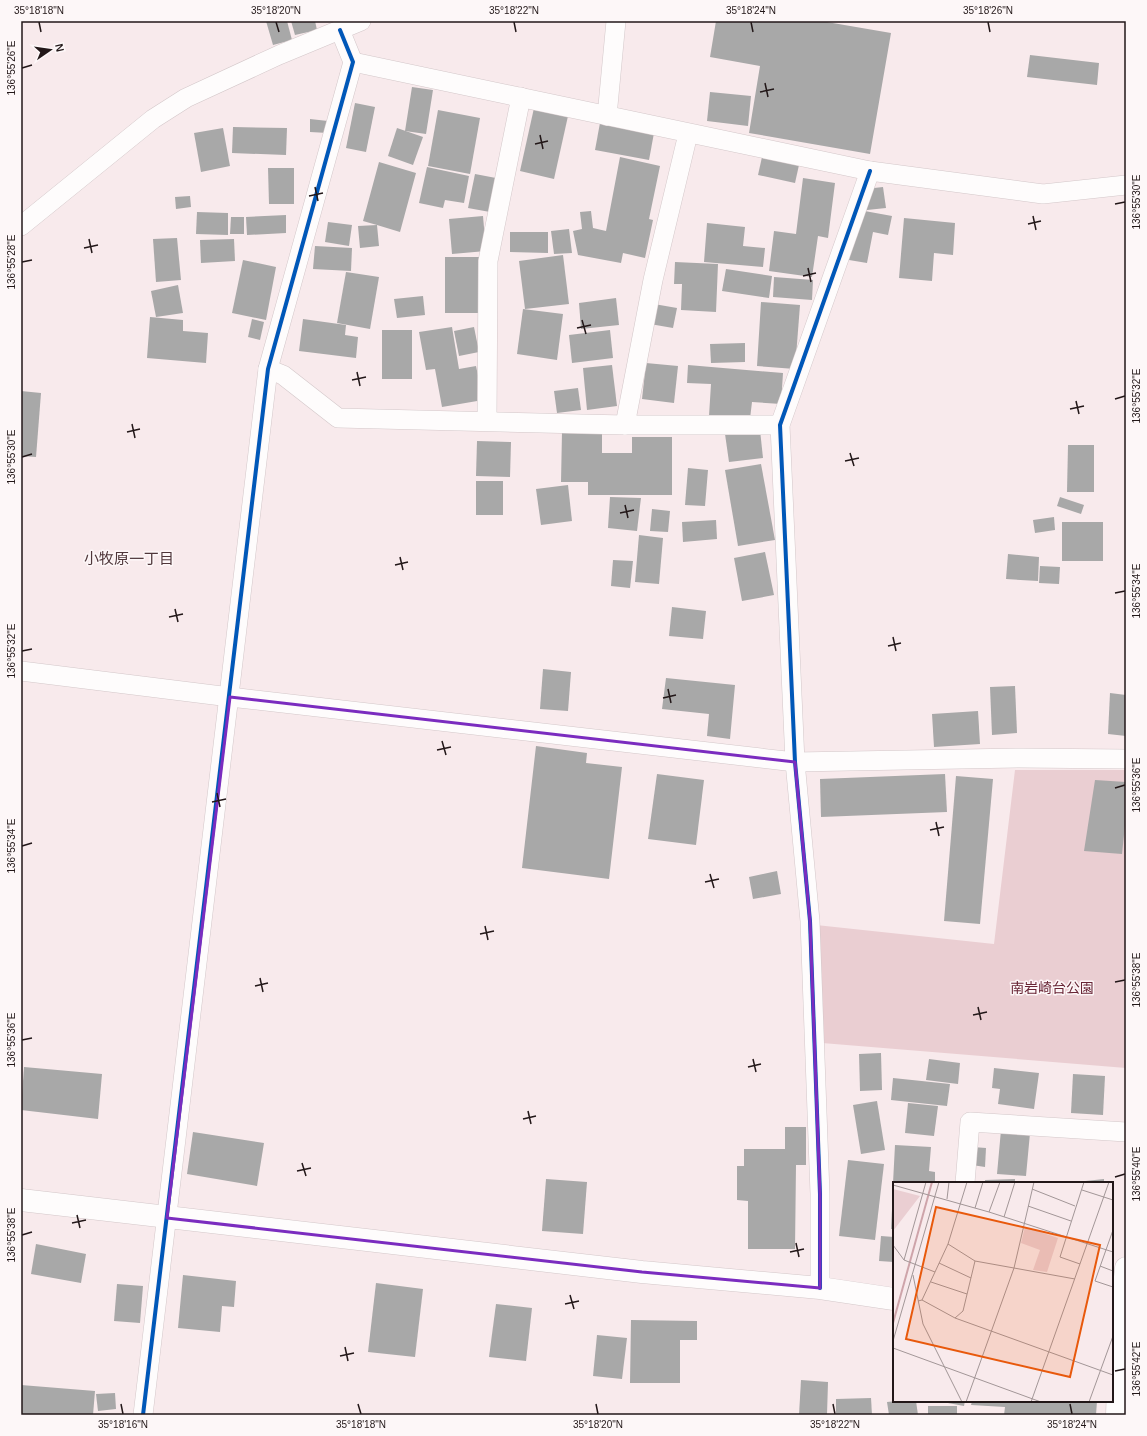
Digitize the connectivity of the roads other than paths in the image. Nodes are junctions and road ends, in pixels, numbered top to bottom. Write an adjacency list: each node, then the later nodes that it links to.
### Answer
1 (361, 21): 3 (street)
2 (616, 21): 6 (street)
3 (340, 30): 4 (street); 10 (street)
4 (353, 62): 5 (street); 11 (street)
5 (521, 98): 6 (street); 12 (street)
6 (607, 116): 7 (street)
7 (688, 134): 8 (street); 13 (street)
8 (870, 171): 9 (street); 14 (street)
9 (1126, 185)
10 (21, 226)
11 (268, 369): 12 (street); 16 (street)
12 (487, 422): 13 (street)
13 (624, 425): 14 (street)
14 (780, 425): 18 (street)
15 (21, 672): 16 (street)
16 (230, 697): 18 (street); 22 (street)
17 (1126, 759): 18 (street)
18 (796, 762): 24 (street)
19 (1126, 1132): 20 (street)
20 (965, 1182)
21 (21, 1200): 22 (street)
22 (167, 1218): 24 (street); 27 (street)
23 (1126, 1268): 26 (street)
24 (820, 1288): 25 (street)
25 (893, 1299)
26 (1119, 1324): 28 (street)
27 (143, 1415)
28 (1117, 1415)

